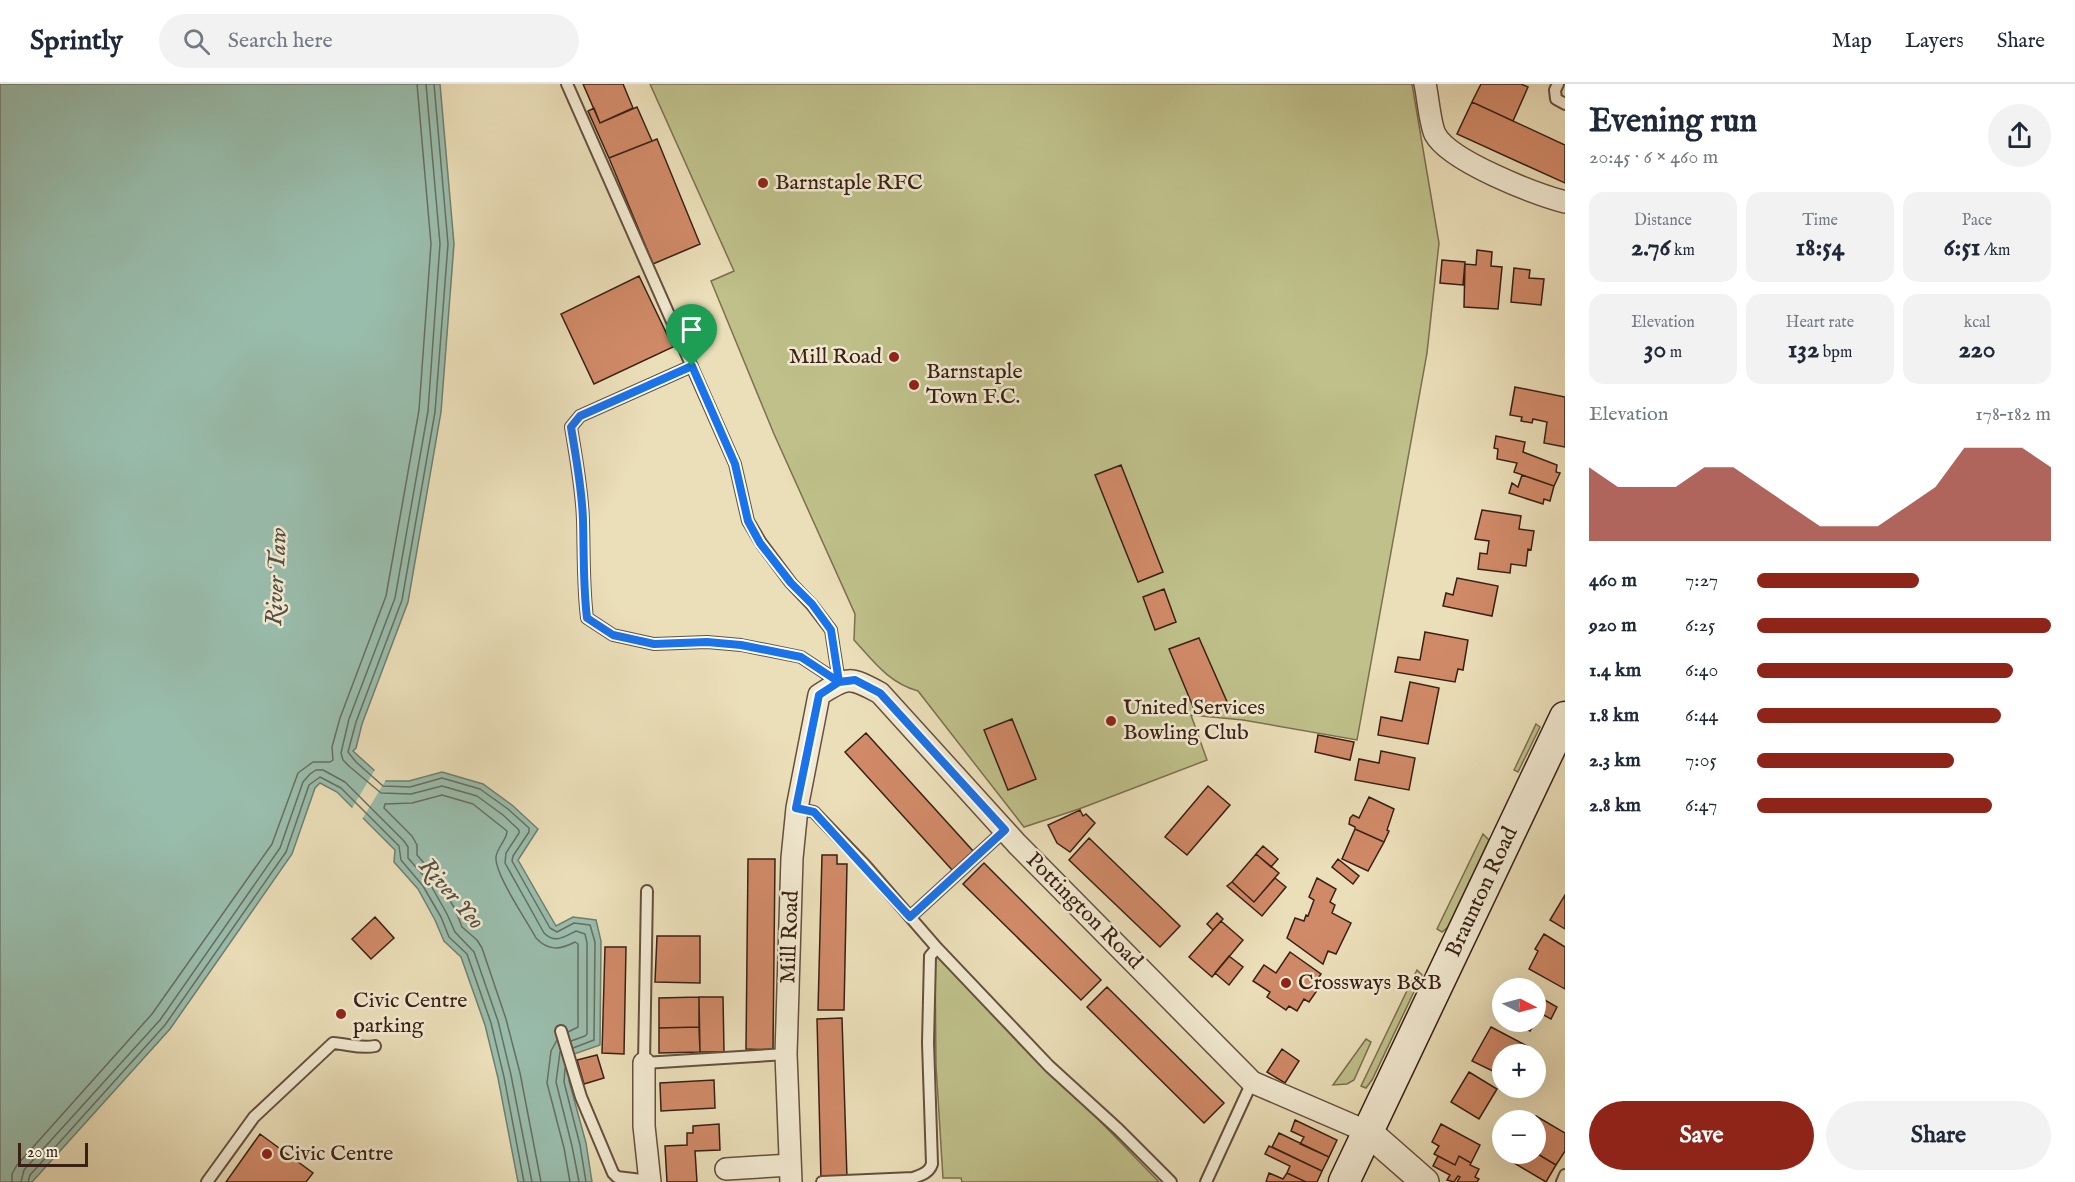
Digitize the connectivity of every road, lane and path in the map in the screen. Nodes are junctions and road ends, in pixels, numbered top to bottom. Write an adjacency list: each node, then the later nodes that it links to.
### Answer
1 (567, 84): 6 (lane)
2 (1425, 84): 5 (street)
3 (1558, 84): 4 (lane)
4 (1565, 104)
5 (1565, 202)
6 (692, 366): 7 (lane); 7 (lane)
7 (839, 682): 9 (street, Mill Road); 10 (street, Pottington Road)
8 (1565, 717): 19 (main road, Braunton Road)
9 (796, 808): 12 (lane); 16 (street, Mill Road)
10 (1005, 830): 12 (lane); 18 (street, Pottington Road)
11 (647, 891): 17 (lane)
12 (910, 917): 13 (lane)
13 (937, 948): 25 (lane); 26 (lane)
14 (561, 1031): 24 (lane)
15 (375, 1046): 23 (lane)
16 (786, 1054): 17 (lane); 21 (street, Mill Road)
17 (644, 1063): 24 (street)
18 (1252, 1082): 19 (street, Pottington Road); 27 (lane)
19 (1368, 1132): 28 (main road, Braunton Road); 29 (street)
20 (726, 1170): 21 (street)
21 (790, 1174)
22 (1565, 1175): 30 (lane)
23 (207, 1182)
24 (650, 1182)
25 (822, 1182)
26 (1171, 1182)
27 (1206, 1182)
28 (1344, 1182)
29 (1425, 1182)
30 (1562, 1182)

